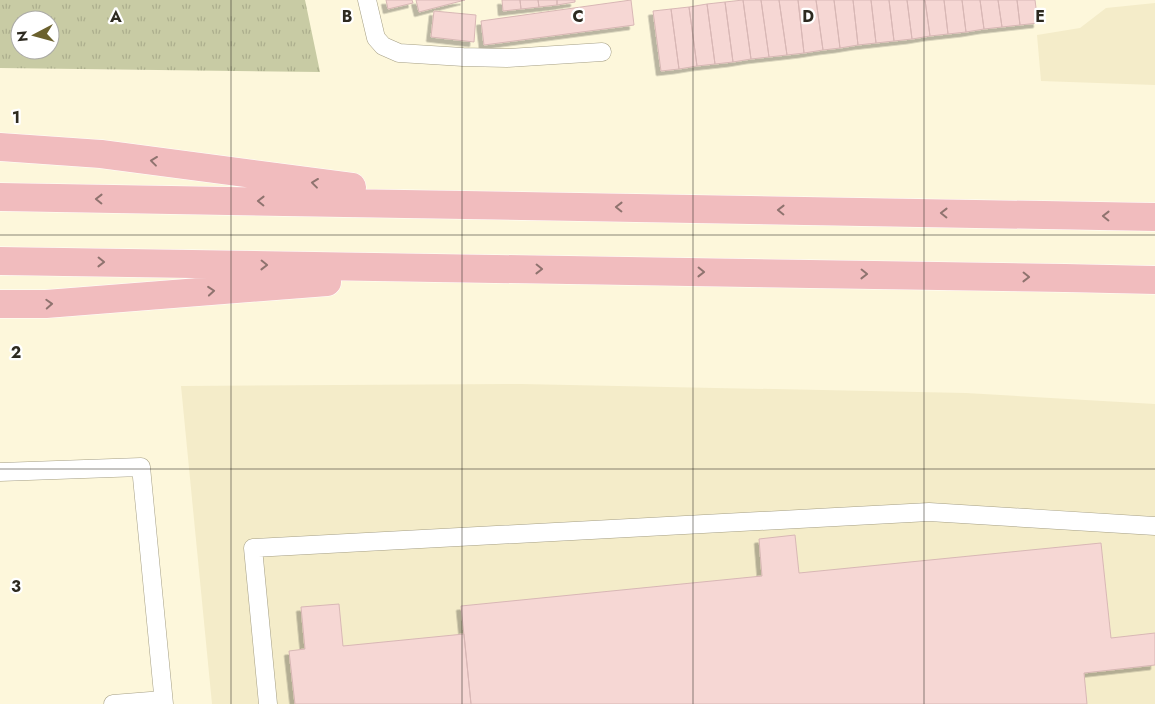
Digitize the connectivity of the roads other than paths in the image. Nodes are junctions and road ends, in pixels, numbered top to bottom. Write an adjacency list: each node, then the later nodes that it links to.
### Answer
1 (367, 0): 2 (lane)
2 (602, 52)
3 (0, 147): 5 (highway, one-way to 3)
4 (0, 197): 5 (highway, one-way to 4)
5 (485, 205): 6 (highway, one-way to 5)
6 (1155, 216)
7 (0, 261): 8 (highway, one-way to 8)
8 (490, 268): 9 (highway, one-way to 9); 10 (highway, one-way to 8)
9 (1155, 280)
10 (0, 304)
11 (0, 472): 13 (lane)
12 (1155, 526): 15 (lane)
13 (163, 702): 14 (lane)
14 (113, 704)
15 (268, 704)

